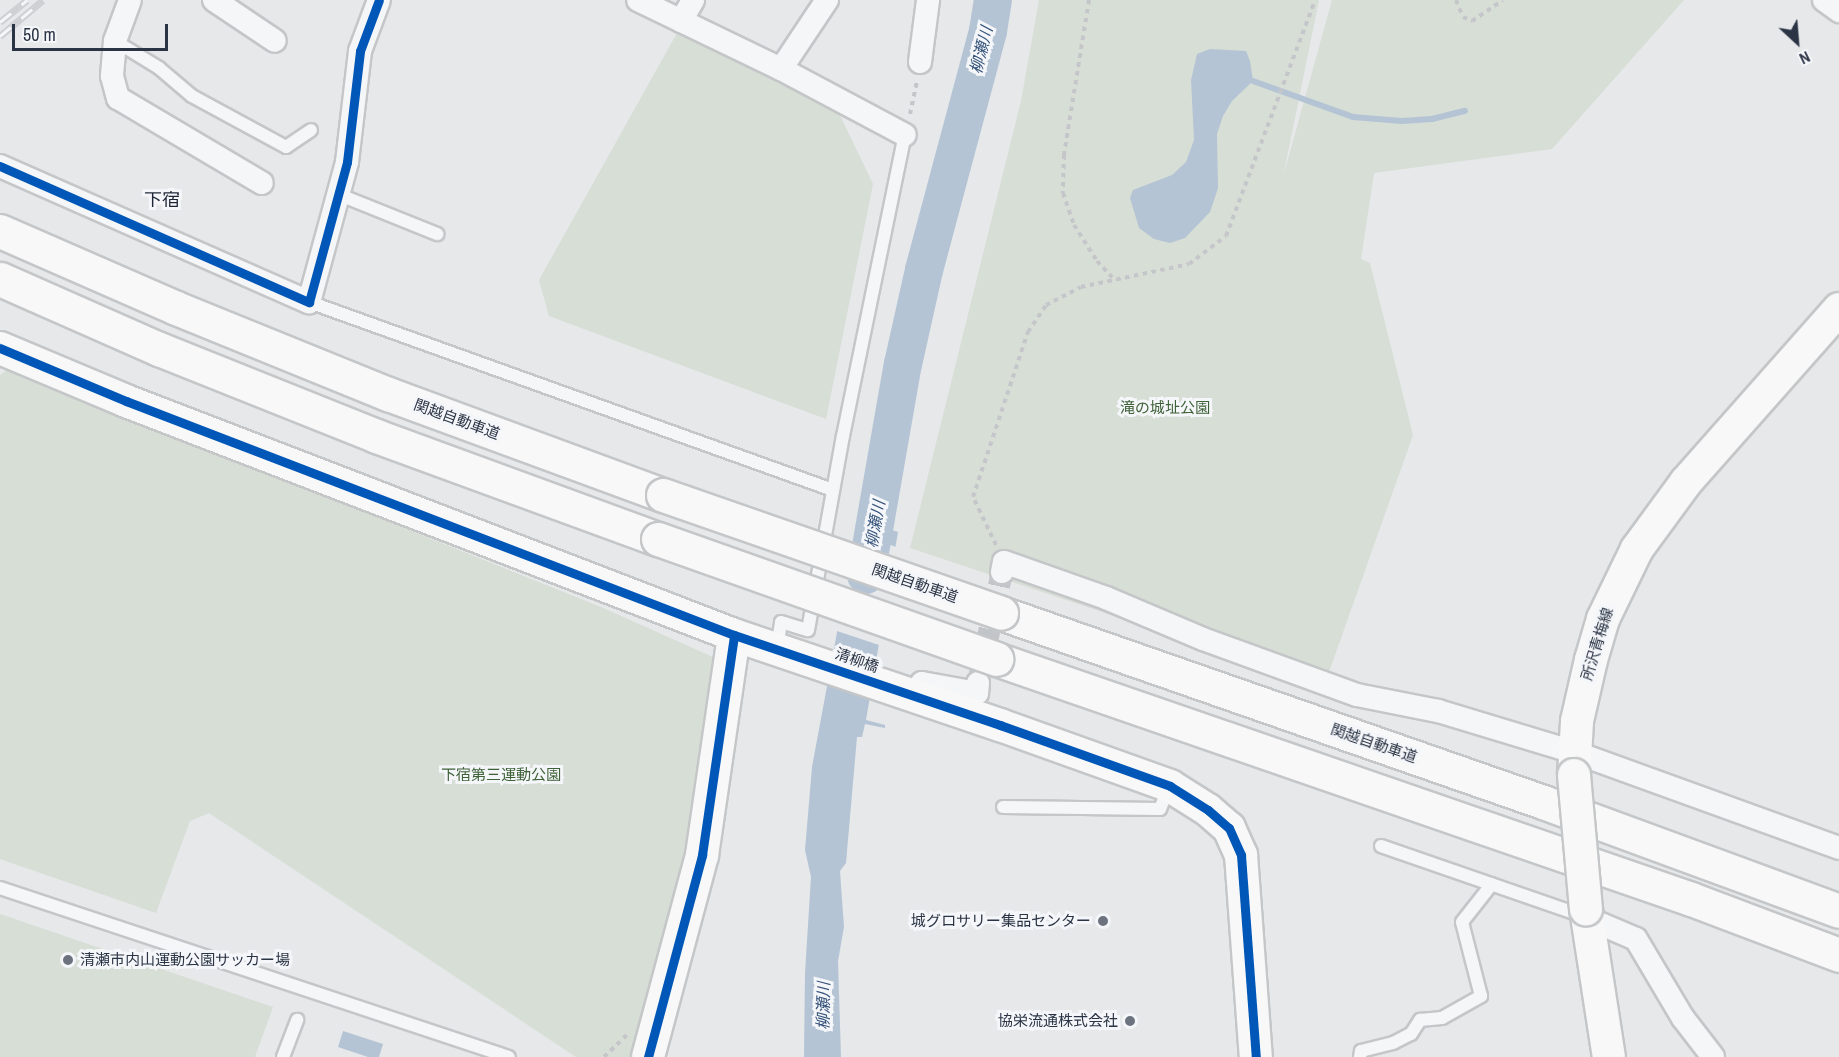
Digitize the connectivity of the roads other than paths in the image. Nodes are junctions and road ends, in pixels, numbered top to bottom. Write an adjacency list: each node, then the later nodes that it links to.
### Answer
1 (130, 0): 12 (street)
2 (214, 0): 11 (street)
3 (379, 0): 19 (street)
4 (638, 0): 10 (street)
5 (693, 0): 10 (street)
6 (827, 0): 14 (street)
7 (928, 0): 13 (street)
8 (1824, 0): 9 (street)
9 (1839, 11)
10 (681, 21): 14 (street)
11 (275, 40)
12 (115, 41): 15 (lane); 18 (street)
13 (920, 62)
14 (781, 69): 16 (street)
15 (311, 130)
16 (905, 135): 26 (lane)
17 (0, 166): 23 (street)
18 (262, 183)
19 (340, 195): 21 (lane); 23 (street)
20 (0, 231): 39 (highway, 関越自動車道, bridge)
21 (437, 234)
22 (0, 279): 30 (highway, bridge)
23 (309, 302): 26 (lane)
24 (1839, 309): 32 (street, 所沢青梅線)
25 (0, 348): 28 (street, 清柳橋)
26 (833, 490): 29 (lane)
27 (1003, 567): 32 (street)
28 (734, 635): 29 (street, 清柳橋); 43 (street)
29 (785, 652): 31 (street, 清柳橋)
30 (987, 671): 31 (street); 41 (highway)
31 (971, 721): 33 (street, 清柳橋)
32 (1574, 763): 36 (street); 40 (street, 所沢青梅線, bridge)
33 (1170, 786): 34 (lane); 46 (street, 清柳橋)
34 (1003, 807)
35 (1381, 846): 37 (lane)
36 (1839, 848)
37 (1492, 884): 40 (lane); 47 (lane)
38 (0, 888): 45 (lane)
39 (1839, 911)
40 (1586, 914): 48 (street, 所沢青梅線); 49 (street)
41 (1839, 955)
42 (297, 1020): 44 (lane)
43 (639, 1045)
44 (283, 1057)
45 (509, 1057)
46 (1256, 1057)
47 (1359, 1057)
48 (1609, 1057)
49 (1713, 1057)

